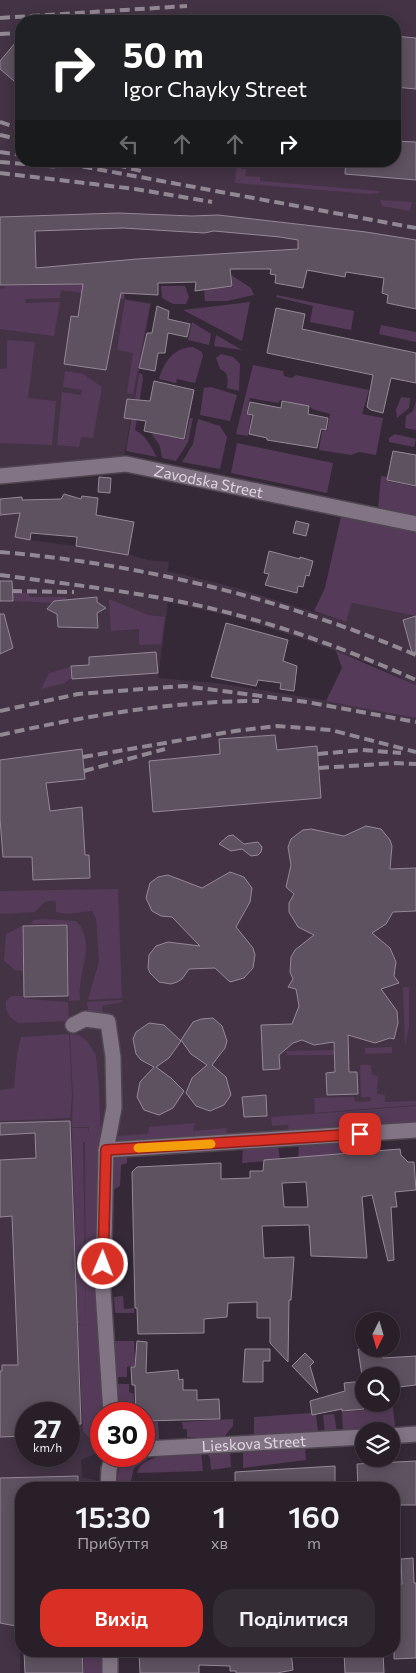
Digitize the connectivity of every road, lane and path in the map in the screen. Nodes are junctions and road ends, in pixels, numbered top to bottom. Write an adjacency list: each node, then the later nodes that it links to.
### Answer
1 (0, 476): 2 (street, Zavodska Street)
2 (416, 524)
3 (73, 1025): 5 (street)
4 (416, 1130): 5 (street)
5 (106, 1150): 6 (street)
6 (110, 1402)
7 (416, 1434): 8 (street)
8 (400, 1435)
9 (355, 1438): 10 (street, Lieskova Street)
10 (155, 1449)
11 (110, 1467): 12 (street)
12 (108, 1482)
13 (110, 1657): 14 (street)
14 (110, 1673)

